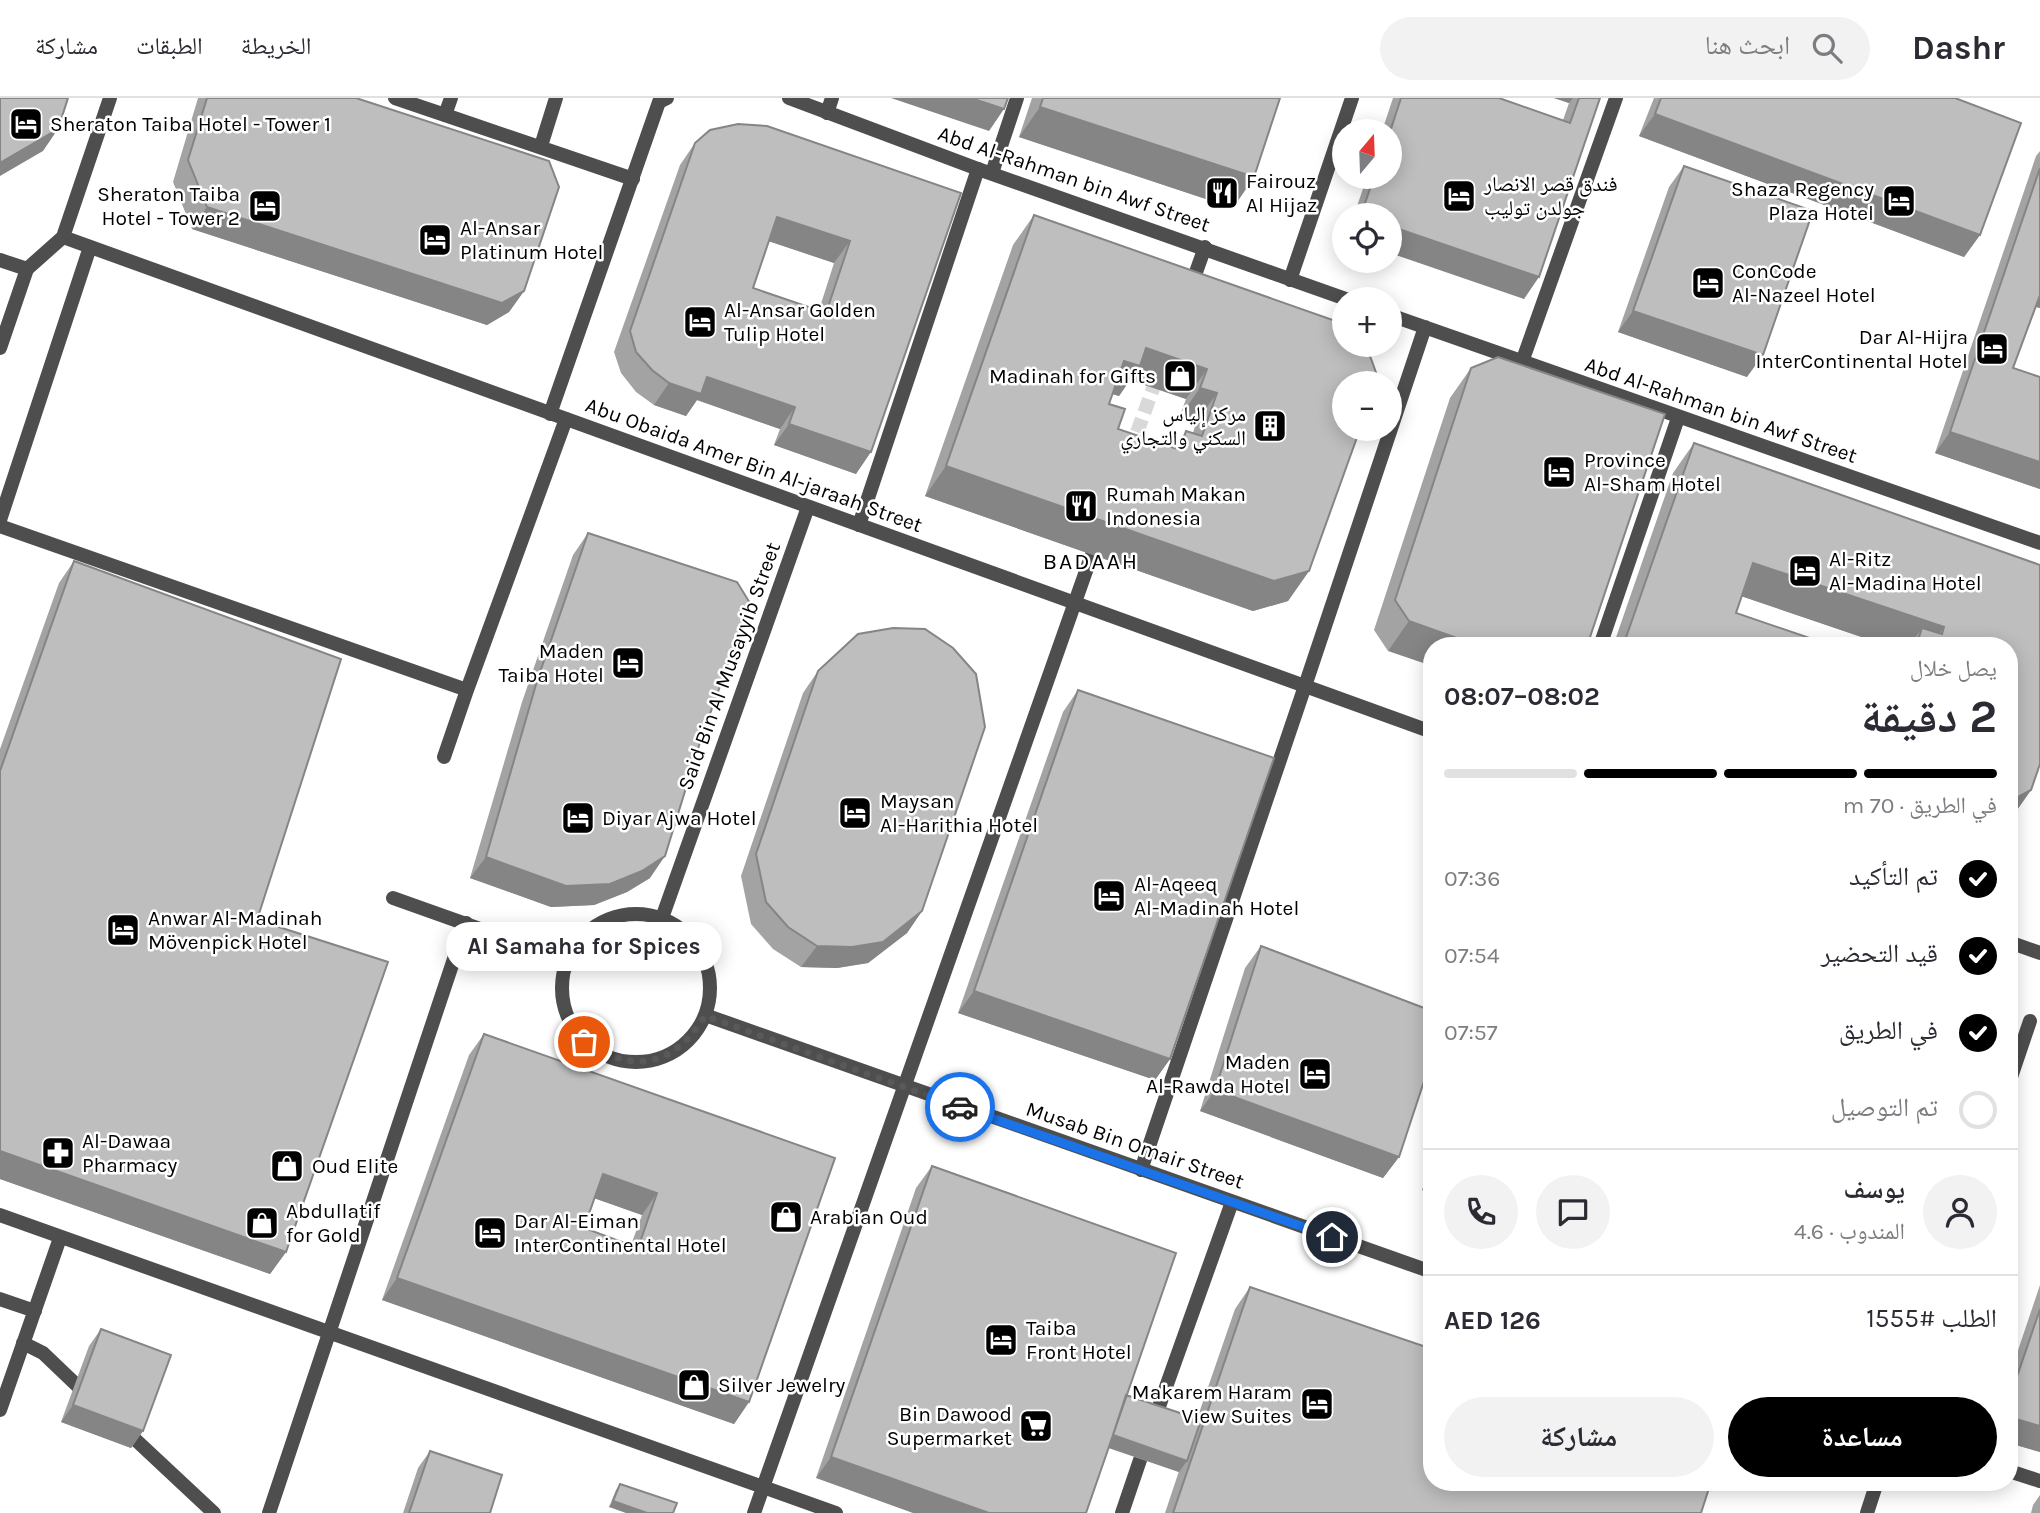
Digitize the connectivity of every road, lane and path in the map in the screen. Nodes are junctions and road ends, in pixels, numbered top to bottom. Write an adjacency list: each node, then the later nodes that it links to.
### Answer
1 (110, 98): 16 (street)
2 (395, 98): 12 (street)
3 (451, 98): 12 (street)
4 (556, 98): 13 (street)
5 (667, 98): 15 (street)
6 (789, 98): 11 (street, Abd Al-Rahman bin Awf Street)
7 (832, 98): 11 (street)
8 (1017, 98): 14 (street)
9 (1352, 98): 21 (street)
10 (1616, 98): 27 (street)
11 (827, 113): 14 (street, Abd Al-Rahman bin Awf Street)
12 (445, 115): 13 (street)
13 (541, 146): 15 (street)
14 (985, 171): 18 (street, Abd Al-Rahman bin Awf Street); 33 (street)
15 (634, 179): 28 (street)
16 (63, 237): 17 (street, Abu Obaida Amer Bin Al-jaraah Street); 20 (street)
17 (90, 247): 28 (street, Abu Obaida Amer Bin Al-jaraah Street); 32 (street)
18 (1205, 247): 21 (street, Abd Al-Rahman bin Awf Street); 23 (street)
19 (0, 260): 20 (street)
20 (27, 269): 26 (street)
21 (1290, 280): 22 (street, Abd Al-Rahman bin Awf Street)
22 (1332, 294)
23 (1184, 306)
24 (1402, 319): 25 (street, Abd Al-Rahman bin Awf Street)
25 (1425, 327): 27 (street, Abd Al-Rahman bin Awf Street); 39 (street)
26 (0, 348)
27 (1522, 362): 29 (street, Abd Al-Rahman bin Awf Street)
28 (551, 414): 30 (street, Abu Obaida Amer Bin Al-jaraah Street)
29 (1678, 418): 35 (street, Abd Al-Rahman bin Awf Street); 38 (street)
30 (566, 419): 31 (street, Abu Obaida Amer Bin Al-jaraah Street); 40 (street)
31 (808, 507): 33 (street, Abu Obaida Amer Bin Al-jaraah Street); 44 (street, Said Bin Al Musayyib Street)
32 (0, 520)
33 (859, 525): 37 (street, Abu Obaida Amer Bin Al-jaraah Street)
34 (0, 526): 40 (street)
35 (2040, 543)
36 (1092, 554): 37 (street)
37 (1073, 602): 39 (street, Abu Obaida Amer Bin Al-jaraah Street); 52 (street)
38 (1603, 637)
39 (1305, 686): 41 (street, Abu Obaida Amer Bin Al-jaraah Street); 53 (street)
40 (467, 690): 42 (street)
41 (1423, 729)
42 (444, 757)
43 (393, 898): 45 (street)
44 (662, 918): 48 (street); 49 (street)
45 (466, 923): 48 (street); 60 (street)
46 (2018, 945): 47 (street)
47 (2040, 953)
48 (567, 960): 49 (street)
49 (705, 1016): 52 (street, Musab Bin Omair Street)
50 (2030, 1021): 51 (street)
51 (2018, 1056)
52 (902, 1086): 53 (street, Musab Bin Omair Street); 67 (street)
53 (1140, 1170): 54 (street, Musab Bin Omair Street)
54 (1232, 1202): 57 (street, Musab Bin Omair Street); 63 (street)
55 (0, 1216): 56 (street)
56 (60, 1238): 59 (street); 60 (street)
57 (1423, 1269)
58 (0, 1299): 59 (street)
59 (35, 1311): 61 (street)
60 (327, 1334): 67 (street); 70 (street)
61 (23, 1343): 62 (street); 69 (street)
62 (0, 1410)
63 (1156, 1415)
64 (1140, 1460): 73 (street)
65 (2018, 1474): 66 (street)
66 (2040, 1481)
67 (762, 1487): 71 (street); 72 (street)
68 (1874, 1491): 74 (street)
69 (214, 1513)
70 (269, 1513)
71 (754, 1513)
72 (836, 1513)
73 (1122, 1513)
74 (1867, 1513)

